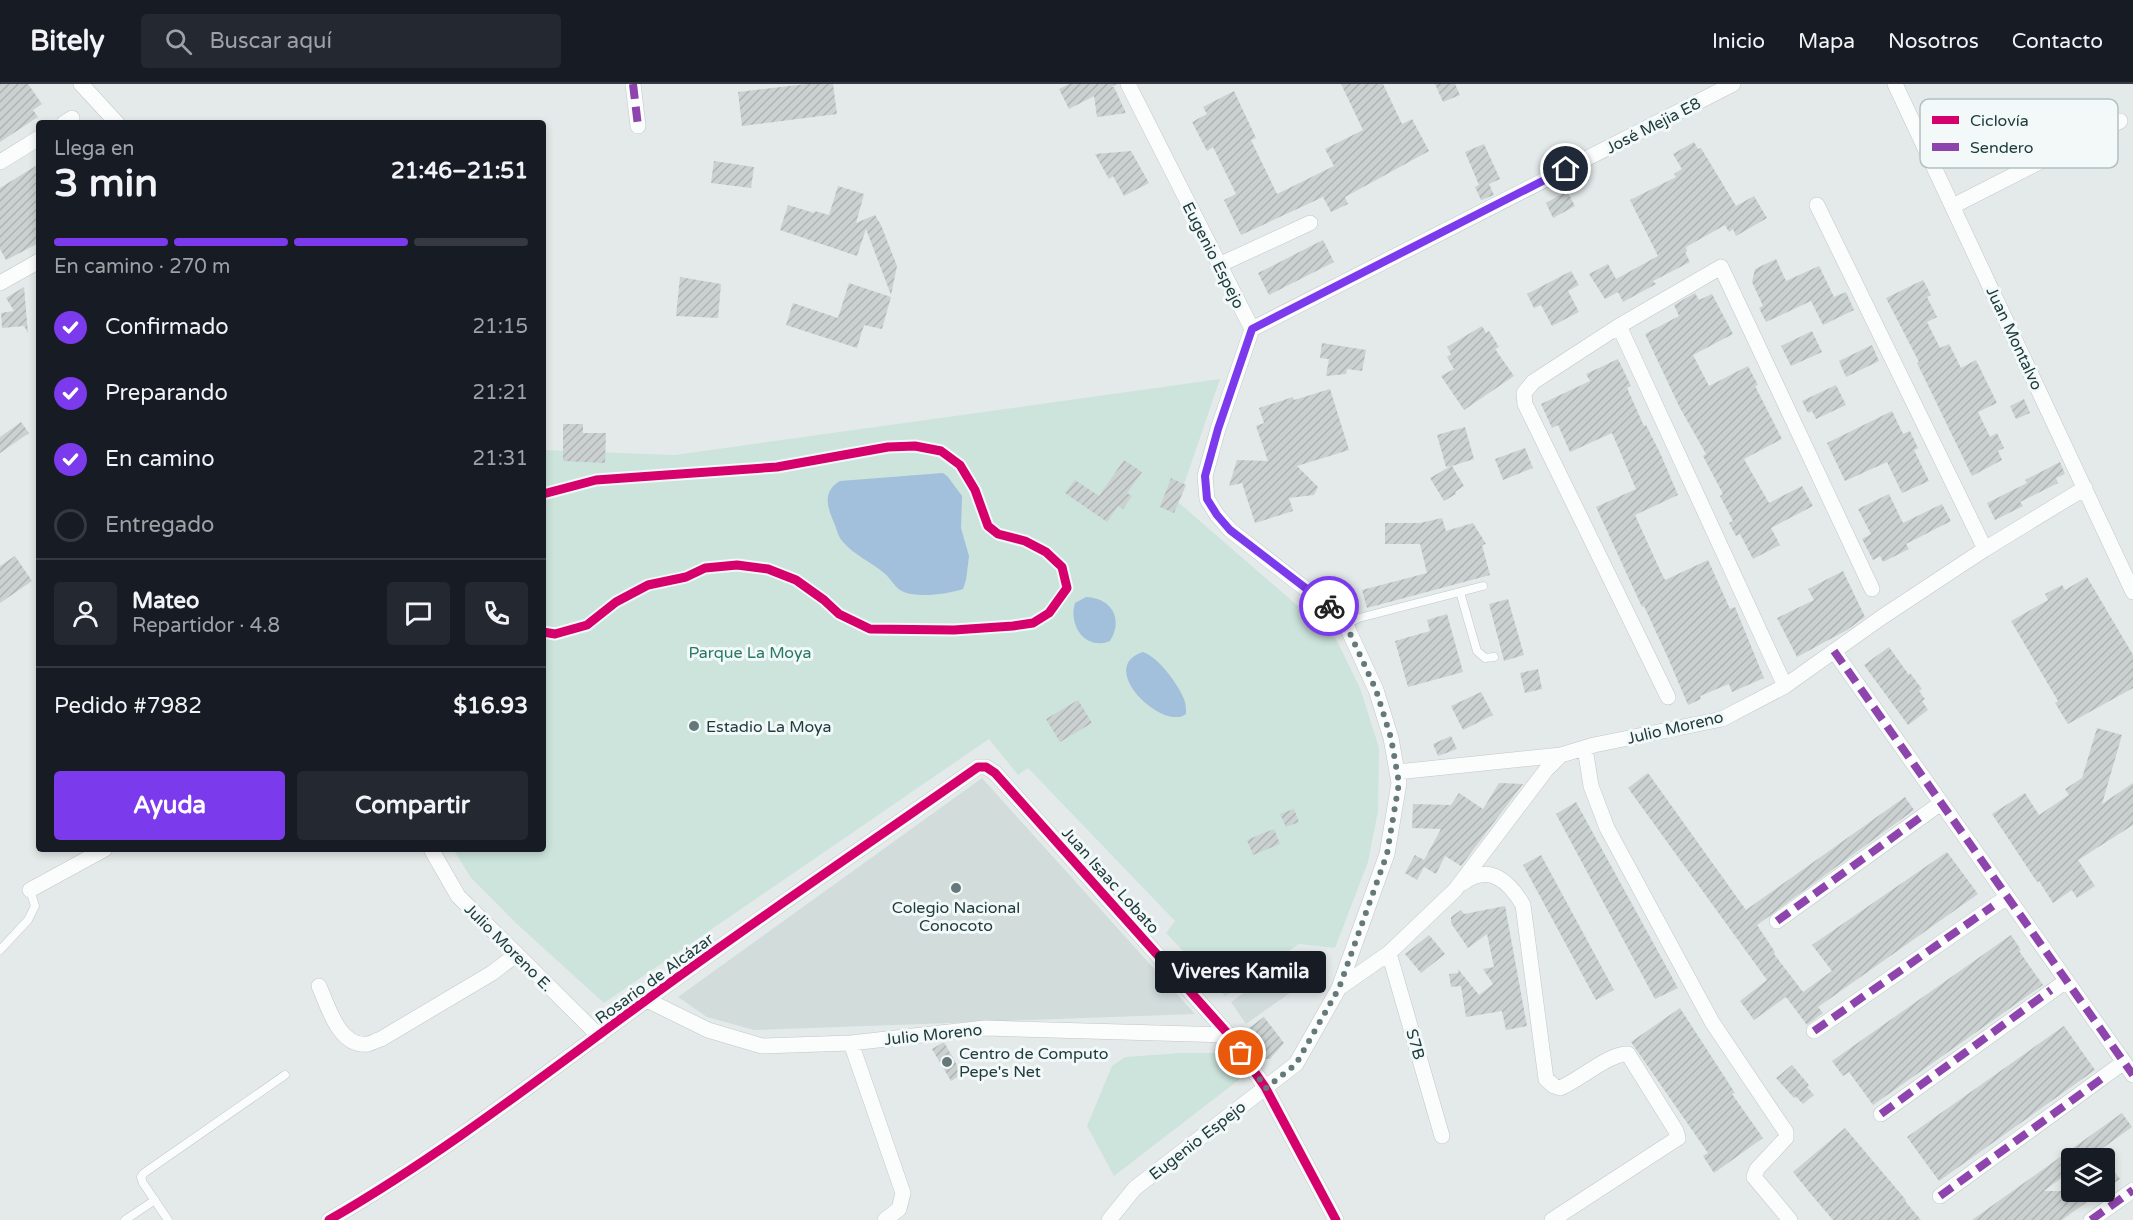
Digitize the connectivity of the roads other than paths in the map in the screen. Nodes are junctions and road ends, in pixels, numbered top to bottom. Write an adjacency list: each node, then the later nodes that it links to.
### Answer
1 (81, 84): 6 (street)
2 (633, 84): 7 (street)
3 (1128, 84): 17 (street, Eugenio Espejo)
4 (1733, 84): 20 (street, José Mejia E8)
5 (1895, 84): 8 (street, Juan Montalvo)
6 (114, 120)
7 (638, 126)
8 (1920, 137)
9 (36, 140): 10 (street)
10 (0, 162)
11 (1935, 168): 14 (street, Juan Montalvo)
12 (2028, 168): 14 (street)
13 (1817, 205): 22 (street)
14 (1953, 206): 21 (street, Juan Montalvo)
15 (1310, 223): 17 (street)
16 (36, 263): 18 (street)
17 (1220, 266): 20 (street, Eugenio Espejo)
18 (0, 283)
19 (1619, 326): 24 (street); 30 (street); 31 (street)
20 (1252, 329): 27 (street, Eugenio Espejo)
21 (2085, 488): 22 (street, Julio Moreno); 26 (street, Juan Montalvo)
22 (1985, 549): 28 (street, Julio Moreno)
23 (1483, 586): 25 (lane)
24 (1872, 589)
25 (1460, 592): 27 (lane); 29 (lane)
26 (2133, 592)
27 (1345, 625): 34 (street, Eugenio Espejo)
28 (1834, 651): 30 (street, Julio Moreno); 36 (street)
29 (1494, 657)
30 (1785, 686): 32 (street, Julio Moreno)
31 (1668, 697)
32 (1585, 748): 33 (street, Julio Moreno); 70 (street)
33 (1561, 755): 34 (street, Julio Moreno); 40 (street)
34 (1397, 772): 48 (street, Eugenio Espejo)
35 (995, 773): 49 (street, Rosario de Alcázar); 51 (street, Juan Isaac Lobato)
36 (1941, 803): 41 (street); 42 (street)
37 (100, 852): 39 (street)
38 (432, 852): 45 (street, Julio Moreno E.)
39 (30, 890): 43 (lane)
40 (1455, 890): 44 (street); 69 (street)
41 (2007, 897): 46 (street); 50 (street)
42 (1777, 921)
43 (0, 950)
44 (1389, 952): 48 (street); 59 (street, S7B)
45 (517, 954): 47 (street); 52 (street, Julio Moreno E.)
46 (2066, 981): 54 (street); 58 (street)
47 (320, 986)
48 (1339, 988): 57 (street, Eugenio Espejo)
49 (647, 1000): 52 (street, Rosario de Alcázar); 53 (street, Julio Moreno)
50 (1814, 1031)
51 (1229, 1035): 53 (street, Julio Moreno); 57 (street, Juan Isaac Lobato)
52 (599, 1036): 65 (street, Rosario de Alcázar)
53 (850, 1043): 66 (street)
54 (2124, 1062): 55 (street); 61 (street)
55 (2133, 1075)
56 (285, 1076): 62 (lane)
57 (1266, 1088): 67 (street, Eugenio Espejo); 68 (street, Juan Isaac Lobato)
58 (1881, 1114)
59 (1442, 1136)
60 (2133, 1190): 71 (street)
61 (1940, 1196)
62 (155, 1200): 63 (lane); 64 (lane)
63 (125, 1220)
64 (168, 1220)
65 (329, 1220)
66 (885, 1220)
67 (1109, 1220)
68 (1336, 1220)
69 (1552, 1220)
70 (1790, 1220)
71 (2091, 1220)

